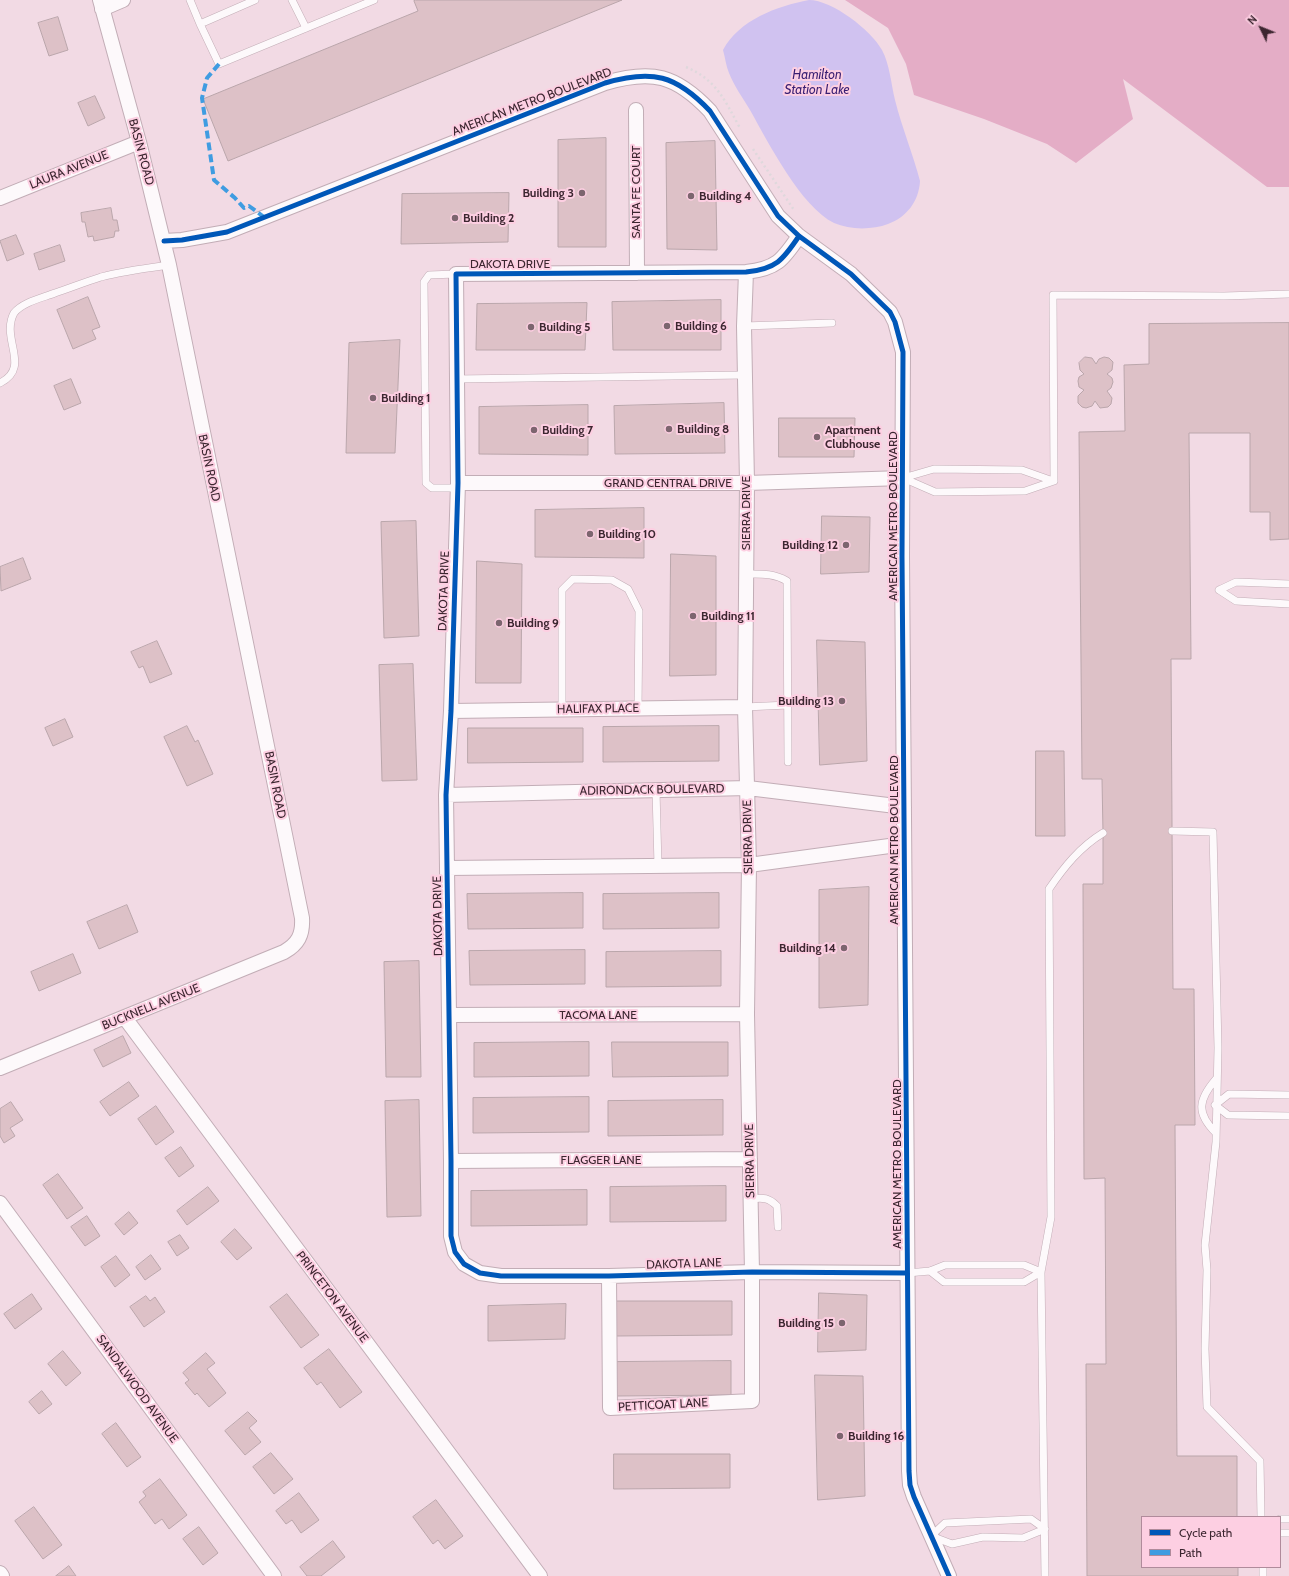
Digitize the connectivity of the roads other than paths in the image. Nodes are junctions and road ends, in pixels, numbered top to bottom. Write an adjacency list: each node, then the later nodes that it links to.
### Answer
1 (123, 0): 6 (street)
2 (190, 0): 7 (lane)
3 (255, 0): 7 (lane)
4 (292, 0): 8 (lane)
5 (374, 0): 8 (lane)
6 (101, 5): 10 (street, BASIN ROAD)
7 (200, 24): 8 (lane)
8 (306, 28)
9 (636, 110): 16 (street, SANTA FE COURT)
10 (139, 142): 11 (street, LAURA AVENUE); 13 (street, BASIN ROAD)
11 (0, 198)
12 (799, 236): 13 (street, AMERICAN METRO BOULEVARD); 15 (street, DAKOTA DRIVE); 24 (street, AMERICAN METRO BOULEVARD)
13 (164, 241): 14 (street, BASIN ROAD)
14 (169, 265): 23 (lane); 47 (street, BASIN ROAD)
15 (746, 272): 16 (street, DAKOTA DRIVE); 20 (street, SIERRA DRIVE)
16 (637, 273): 17 (street, DAKOTA DRIVE)
17 (456, 274): 22 (street, DAKOTA DRIVE); 27 (lane)
18 (1289, 294): 25 (lane)
19 (832, 323): 20 (lane)
20 (744, 326): 21 (street, SIERRA DRIVE)
21 (745, 375): 22 (lane); 26 (street, SIERRA DRIVE)
22 (456, 380): 27 (street, DAKOTA DRIVE)
23 (0, 383)
24 (902, 478): 25 (lane); 25 (lane); 26 (street, GRAND CENTRAL DRIVE); 40 (street, AMERICAN METRO BOULEVARD)
25 (1054, 481)
26 (747, 483): 27 (street, GRAND CENTRAL DRIVE); 28 (street, SIERRA DRIVE)
27 (458, 486): 35 (street, DAKOTA DRIVE)
28 (746, 574): 31 (lane); 32 (street, SIERRA DRIVE)
29 (1289, 584): 30 (lane)
30 (1289, 604)
31 (788, 705): 32 (lane); 36 (lane)
32 (745, 707): 33 (street, HALIFAX PLACE); 37 (street, SIERRA DRIVE)
33 (638, 708): 34 (street, HALIFAX PLACE); 34 (lane)
34 (562, 709): 35 (street, HALIFAX PLACE)
35 (451, 711): 39 (street, DAKOTA DRIVE)
36 (788, 762)
37 (748, 788): 38 (street, ADIRONDACK BOULEVARD); 40 (street, ADIRONDACK BOULEVARD); 44 (street, SIERRA DRIVE)
38 (656, 790): 39 (street, ADIRONDACK BOULEVARD); 45 (lane)
39 (446, 795): 46 (street, DAKOTA DRIVE)
40 (904, 807): 43 (street, AMERICAN METRO BOULEVARD)
41 (1172, 831): 52 (lane)
42 (1103, 833): 65 (lane)
43 (904, 844): 44 (street); 66 (street, AMERICAN METRO BOULEVARD)
44 (749, 865): 45 (street); 48 (street, SIERRA DRIVE)
45 (658, 866): 46 (street)
46 (447, 868): 49 (street, DAKOTA DRIVE)
47 (299, 940): 50 (street, BUCKNELL AVENUE)
48 (747, 1014): 49 (street, TACOMA LANE); 57 (street, SIERRA DRIVE)
49 (449, 1015): 58 (street, DAKOTA DRIVE)
50 (125, 1018): 51 (street, BUCKNELL AVENUE); 75 (street, PRINCETON AVENUE)
51 (0, 1068)
52 (1216, 1080): 54 (lane); 56 (lane)
53 (1289, 1095): 54 (lane)
54 (1215, 1105): 55 (lane); 56 (lane)
55 (1289, 1116)
56 (1216, 1133): 69 (lane)
57 (750, 1158): 58 (street, FLAGGER LANE); 59 (street, SIERRA DRIVE)
58 (451, 1161): 62 (street, DAKOTA DRIVE)
59 (751, 1199): 61 (lane); 64 (street, SIERRA DRIVE)
60 (0, 1202): 74 (street, SANDALWOOD AVENUE)
61 (778, 1227)
62 (464, 1264): 67 (street, DAKOTA LANE)
63 (930, 1271): 65 (lane); 65 (lane); 66 (lane)
64 (752, 1272): 66 (street, DAKOTA LANE); 67 (street, DAKOTA LANE); 68 (street, SIERRA DRIVE)
65 (1041, 1272): 70 (lane)
66 (907, 1273): 71 (street, AMERICAN METRO BOULEVARD)
67 (609, 1276): 68 (street, PETTICOAT LANE)
68 (752, 1401)
69 (1261, 1516)
70 (1045, 1529): 71 (lane); 71 (lane); 77 (lane)
71 (931, 1536): 76 (street, AMERICAN METRO BOULEVARD)
72 (0, 1573): 73 (street)
73 (2, 1576)
74 (274, 1576)
75 (540, 1576)
76 (949, 1576)
77 (1045, 1576)

